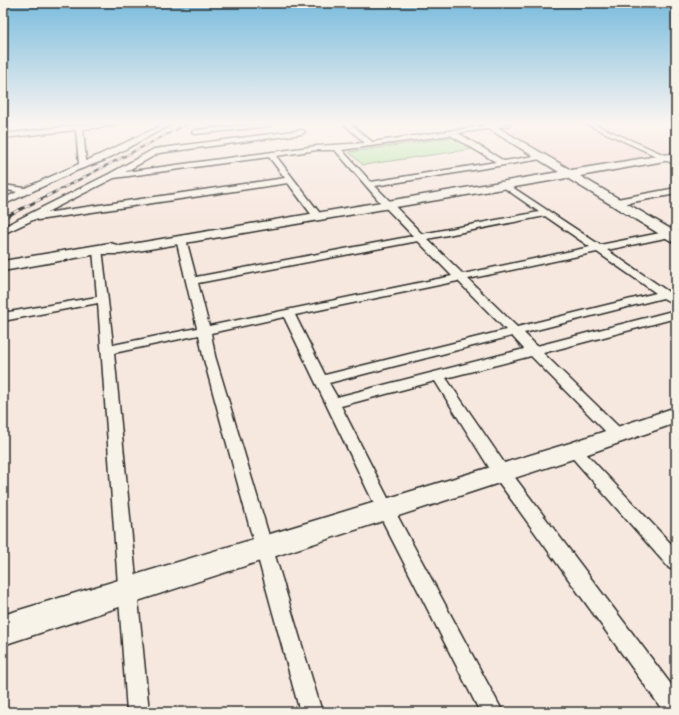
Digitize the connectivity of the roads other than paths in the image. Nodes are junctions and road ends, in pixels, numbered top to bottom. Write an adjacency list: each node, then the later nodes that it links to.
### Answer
1 (82, 157): 12 (street)
2 (103, 157): 12 (street)
3 (146, 157): 14 (street)
4 (247, 157): 14 (street)
5 (273, 157): 15 (street)
6 (346, 157): 16 (street)
7 (493, 157): 11 (street)
8 (539, 157): 11 (street)
9 (541, 157): 13 (street)
10 (673, 159): 13 (street)
11 (503, 163): 16 (street)
12 (83, 165): 19 (street)
13 (567, 173): 17 (street); 22 (street); 23 (street)
14 (112, 176): 26 (street)
15 (290, 180): 25 (street); 26 (street)
16 (371, 184): 22 (street)
17 (506, 185): 22 (street); 24 (street)
18 (3, 187): 19 (street)
19 (26, 191): 21 (street)
20 (676, 191): 23 (street)
21 (3, 202)
22 (385, 202): 25 (street); 28 (street)
23 (617, 202): 29 (street)
24 (546, 213): 28 (street); 31 (street)
25 (316, 214): 30 (street); 32 (street)
26 (26, 219): 27 (street)
27 (3, 231)
28 (420, 236): 34 (street); 35 (street)
29 (674, 236): 31 (street)
30 (181, 239): 32 (street); 35 (street)
31 (598, 248): 34 (street); 36 (street)
32 (98, 250): 33 (street); 37 (street)
33 (3, 266)
34 (460, 277): 39 (street); 43 (street)
35 (192, 281): 42 (street)
36 (665, 294): 38 (street); 43 (street)
37 (103, 299): 41 (street); 44 (street)
38 (676, 302)
39 (288, 313): 42 (street); 47 (street)
40 (676, 314): 45 (street)
41 (3, 319)
42 (204, 330): 44 (street); 54 (street)
43 (515, 332): 45 (street); 47 (street)
44 (109, 350): 56 (street)
45 (534, 351): 46 (street); 50 (street)
46 (438, 376): 48 (street); 52 (street)
47 (322, 380): 48 (street)
48 (333, 403): 53 (street)
49 (675, 416): 50 (street)
50 (618, 435): 51 (street)
51 (574, 450): 52 (street); 55 (street)
52 (501, 472): 53 (street); 58 (street)
53 (385, 509): 54 (street); 61 (street)
54 (265, 547): 56 (street); 60 (street)
55 (676, 562)
56 (126, 591): 57 (street); 59 (street)
57 (3, 630)
58 (676, 710)
59 (138, 712)
60 (311, 712)
61 (492, 712)

